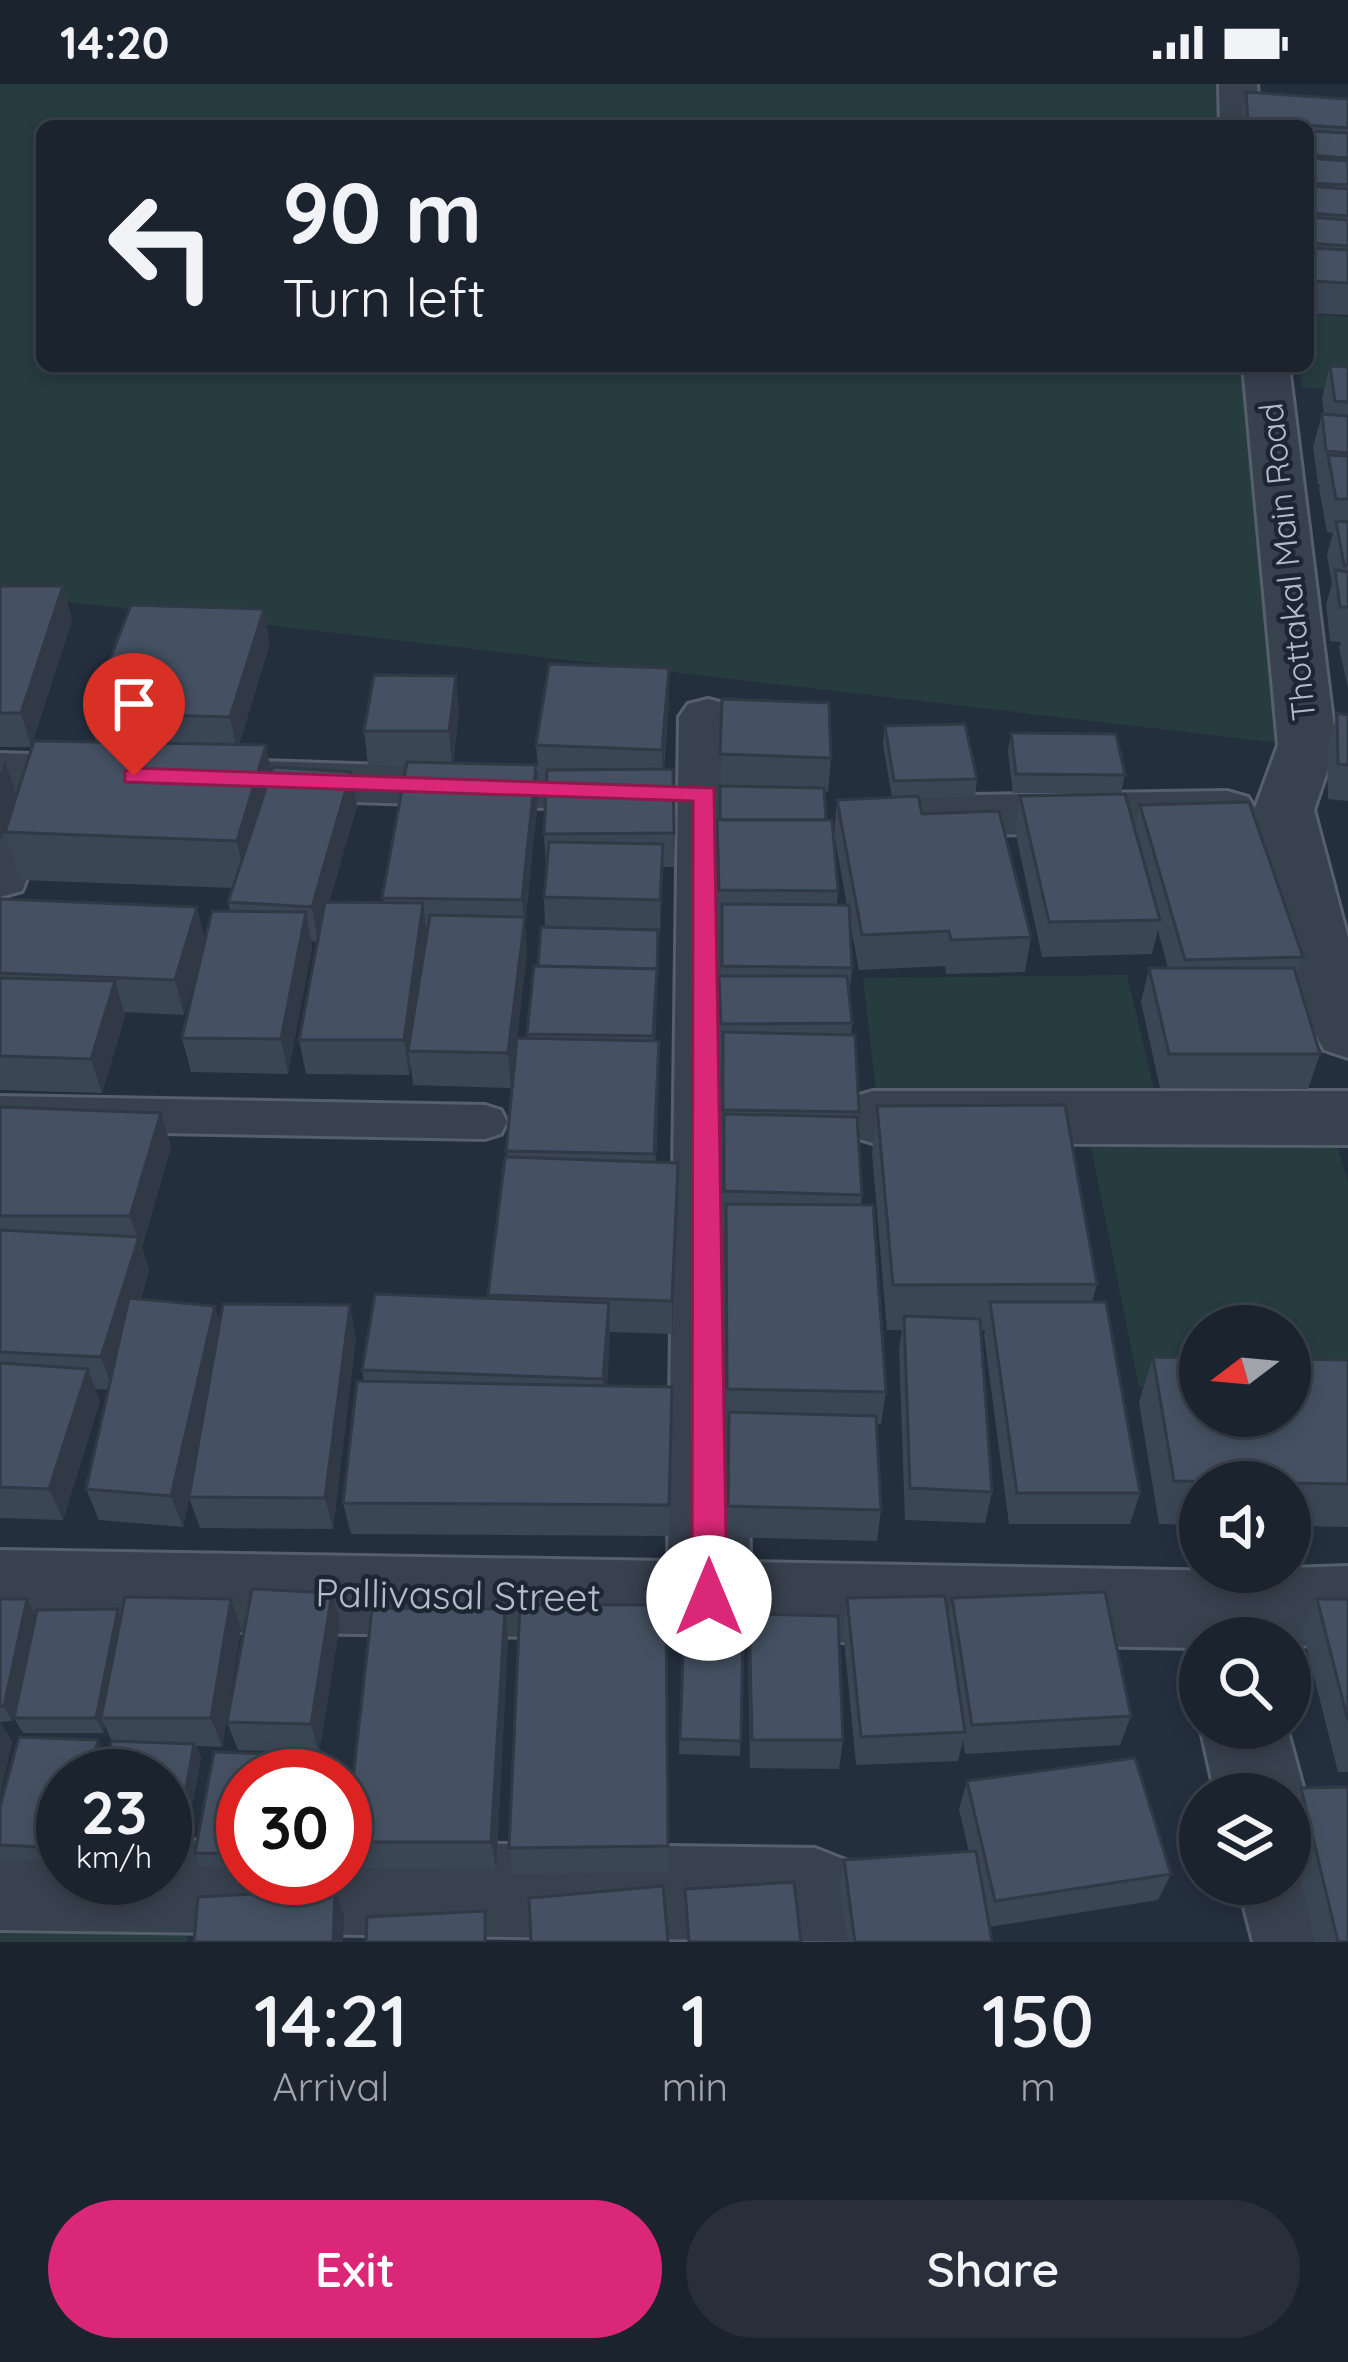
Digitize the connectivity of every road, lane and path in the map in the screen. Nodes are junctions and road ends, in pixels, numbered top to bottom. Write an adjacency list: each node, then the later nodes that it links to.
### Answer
1 (1267, 372): 5 (street, Thottakal Main Road)
2 (708, 717): 4 (street)
3 (19, 773): 4 (street); 7 (street)
4 (705, 794): 15 (street)
5 (1284, 810): 6 (street); 8 (street)
6 (851, 817)
7 (0, 876)
8 (1326, 898): 9 (street)
9 (1348, 1033)
10 (0, 1113): 13 (lane)
11 (873, 1117): 12 (street)
12 (1348, 1118)
13 (485, 1122)
14 (0, 1589): 15 (street, Pallivasal Street)
15 (709, 1598): 18 (street, Pallivasal Street)
16 (1348, 1605): 17 (street, Pallivasal Street)
17 (1259, 1617)
18 (1179, 1621)
19 (0, 1884): 21 (street)
20 (1290, 1905): 24 (street)
21 (189, 1914): 22 (street)
22 (510, 1916): 23 (street)
23 (823, 1942)
24 (1300, 1942)

